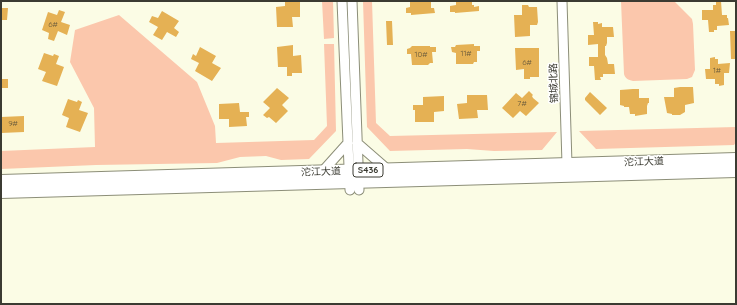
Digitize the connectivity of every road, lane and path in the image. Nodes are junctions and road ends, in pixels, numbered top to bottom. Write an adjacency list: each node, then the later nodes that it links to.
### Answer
1 (342, 1): 4 (main road)
2 (352, 1): 4 (main road)
3 (562, 1): 6 (main road, 锦城北路)
4 (353, 143): 7 (main road); 9 (main road); 11 (main road)
5 (736, 159): 6 (highway, 沱江大道 / S436)
6 (567, 164): 7 (highway, 沱江大道 / S436)
7 (388, 170): 11 (highway, 沱江大道 / S436)
8 (736, 171): 11 (highway, 沱江大道 / S436)
9 (322, 172): 10 (highway, 沱江大道 / S436); 11 (highway, 沱江大道 / S436)
10 (1, 181)
11 (354, 181): 12 (highway, 沱江大道 / S436)
12 (1, 192)

